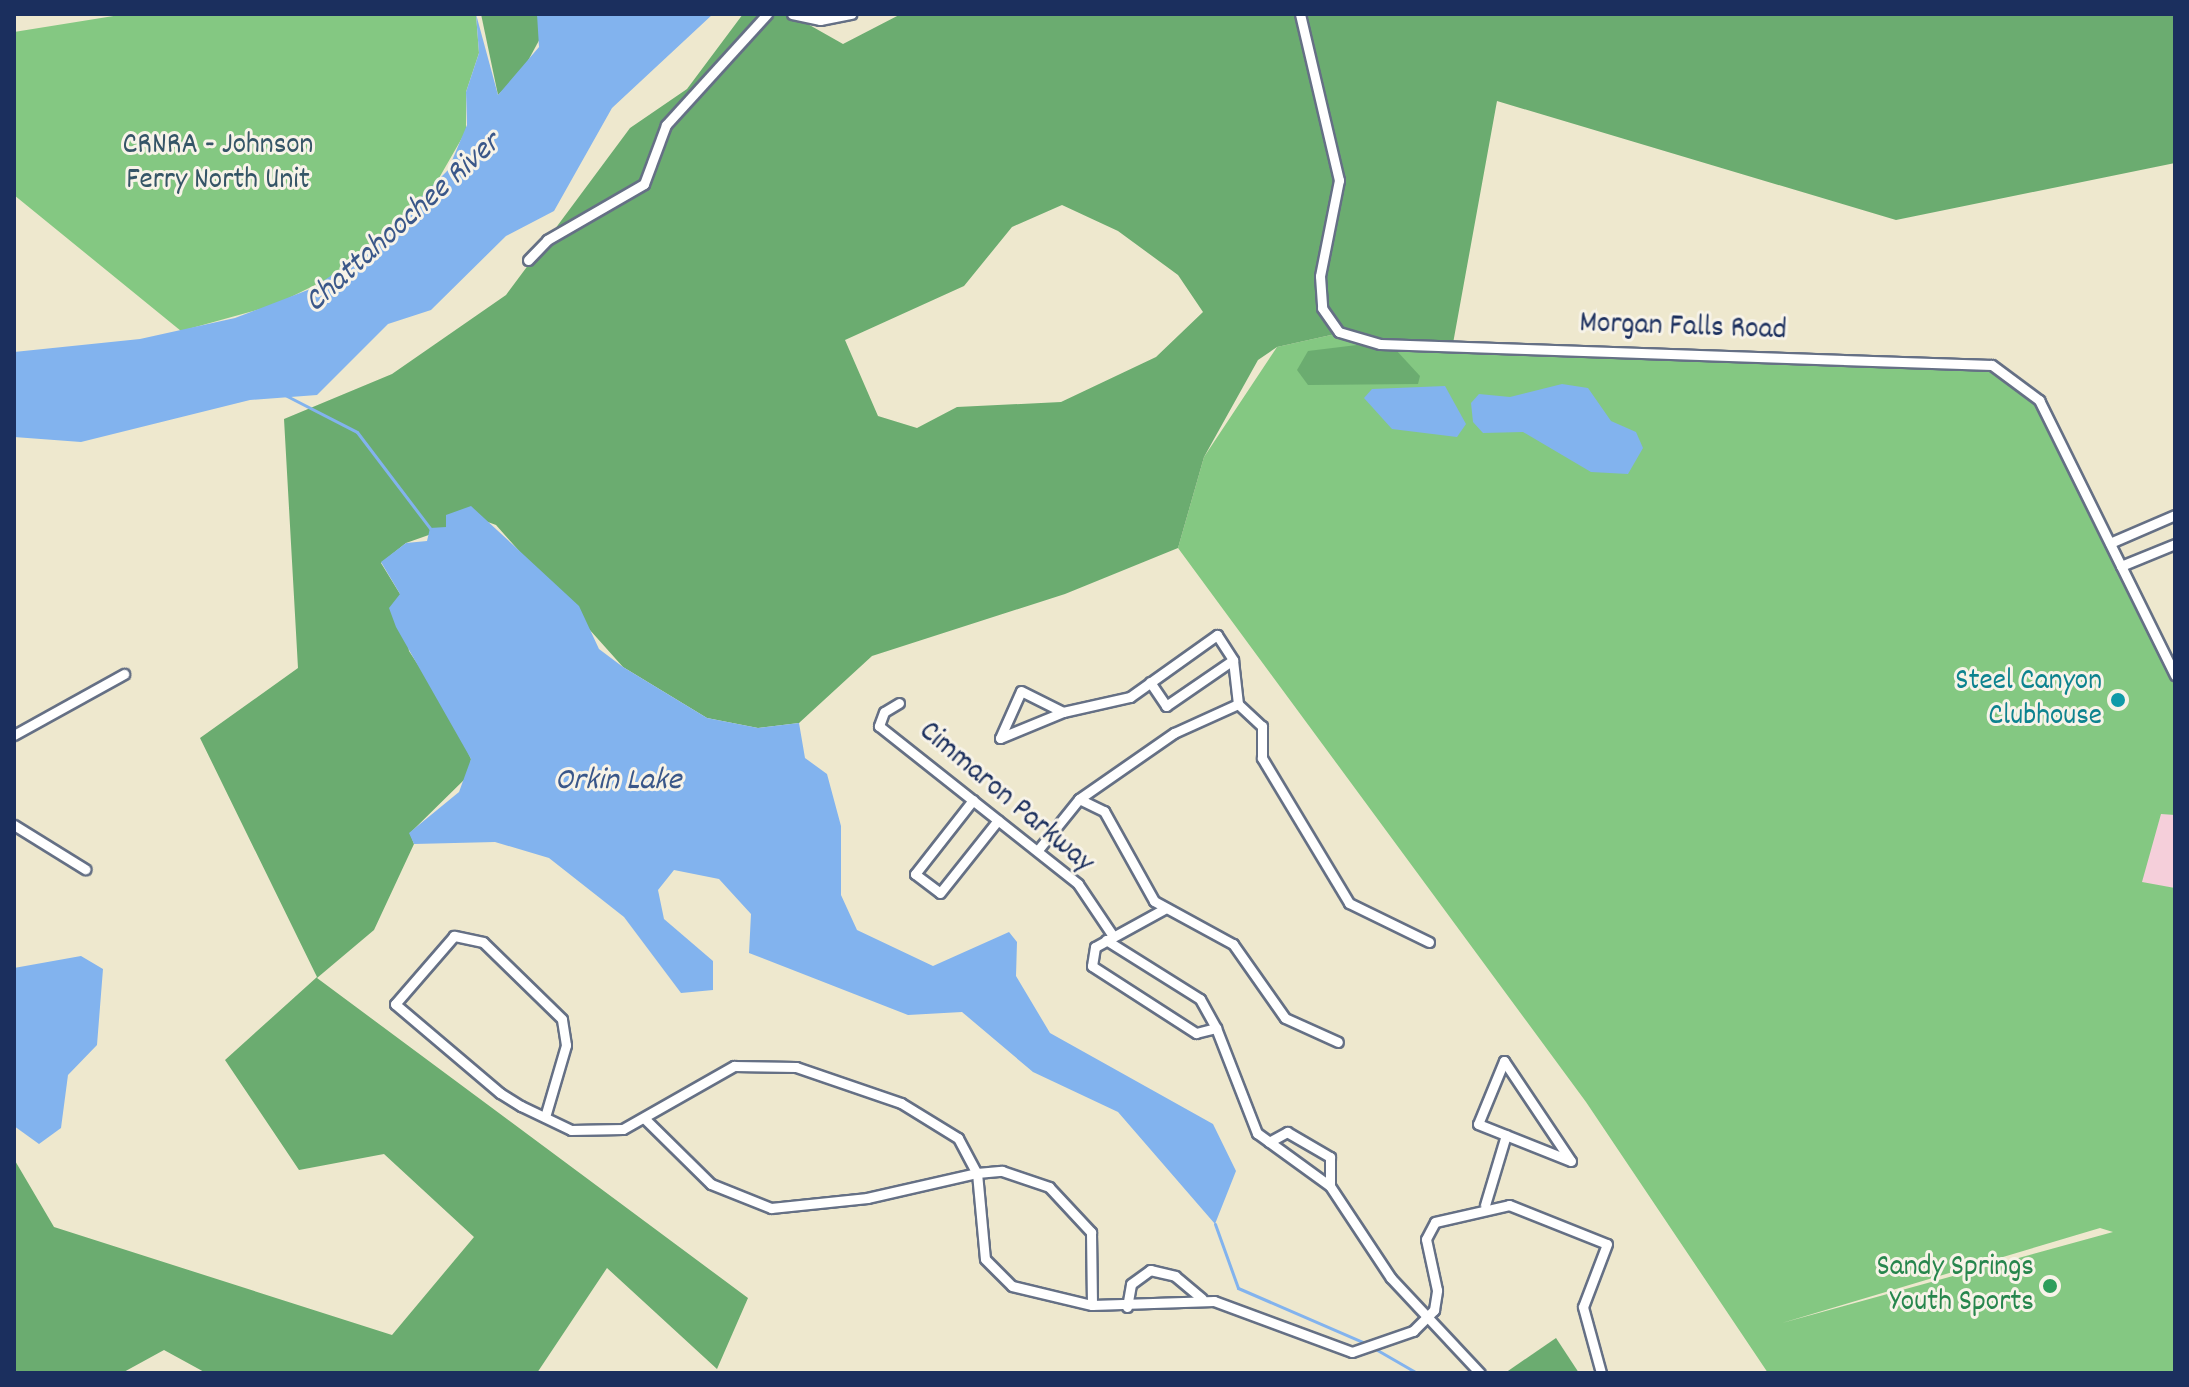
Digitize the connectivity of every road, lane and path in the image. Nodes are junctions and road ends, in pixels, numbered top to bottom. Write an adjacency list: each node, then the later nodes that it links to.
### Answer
1 (767, 14): 5 (street)
2 (792, 14): 3 (street)
3 (851, 14)
4 (1300, 14): 7 (street, Morgan Falls Road)
5 (528, 260)
6 (2175, 515): 7 (street)
7 (2110, 543): 9 (street, Morgan Falls Road)
8 (2175, 544): 9 (street)
9 (2121, 566): 12 (street, Morgan Falls Road)
10 (1233, 660): 13 (street); 13 (street); 15 (street)
11 (124, 674): 17 (street)
12 (2175, 675)
13 (1150, 682): 16 (street)
14 (899, 703): 19 (street, Cimmaron Parkway)
15 (1238, 704): 18 (street); 26 (street)
16 (1063, 712): 16 (street)
17 (14, 735)
18 (1079, 799): 22 (street); 24 (street)
19 (973, 800): 20 (street, Cimmaron Parkway); 20 (street)
20 (998, 820): 22 (street, Cimmaron Parkway)
21 (14, 825): 23 (street)
22 (1038, 850): 25 (street, Cimmaron Parkway)
23 (85, 869)
24 (1166, 908): 25 (street); 28 (street)
25 (1110, 938): 27 (street); 27 (street)
26 (1429, 942)
27 (1216, 1028): 32 (street)
28 (1338, 1042)
29 (545, 1117): 29 (street); 30 (street)
30 (644, 1118): 33 (street); 33 (street)
31 (1506, 1135): 31 (street); 35 (street)
32 (1269, 1142): 34 (street); 34 (street)
33 (977, 1173): 37 (street); 37 (street)
34 (1330, 1186): 39 (street)
35 (1485, 1205): 39 (street); 41 (street)
36 (1202, 1299): 38 (street); 38 (street); 39 (street)
37 (1092, 1305): 38 (street)
38 (1127, 1307)
39 (1427, 1320): 40 (street)
40 (1480, 1373)
41 (1601, 1373)

